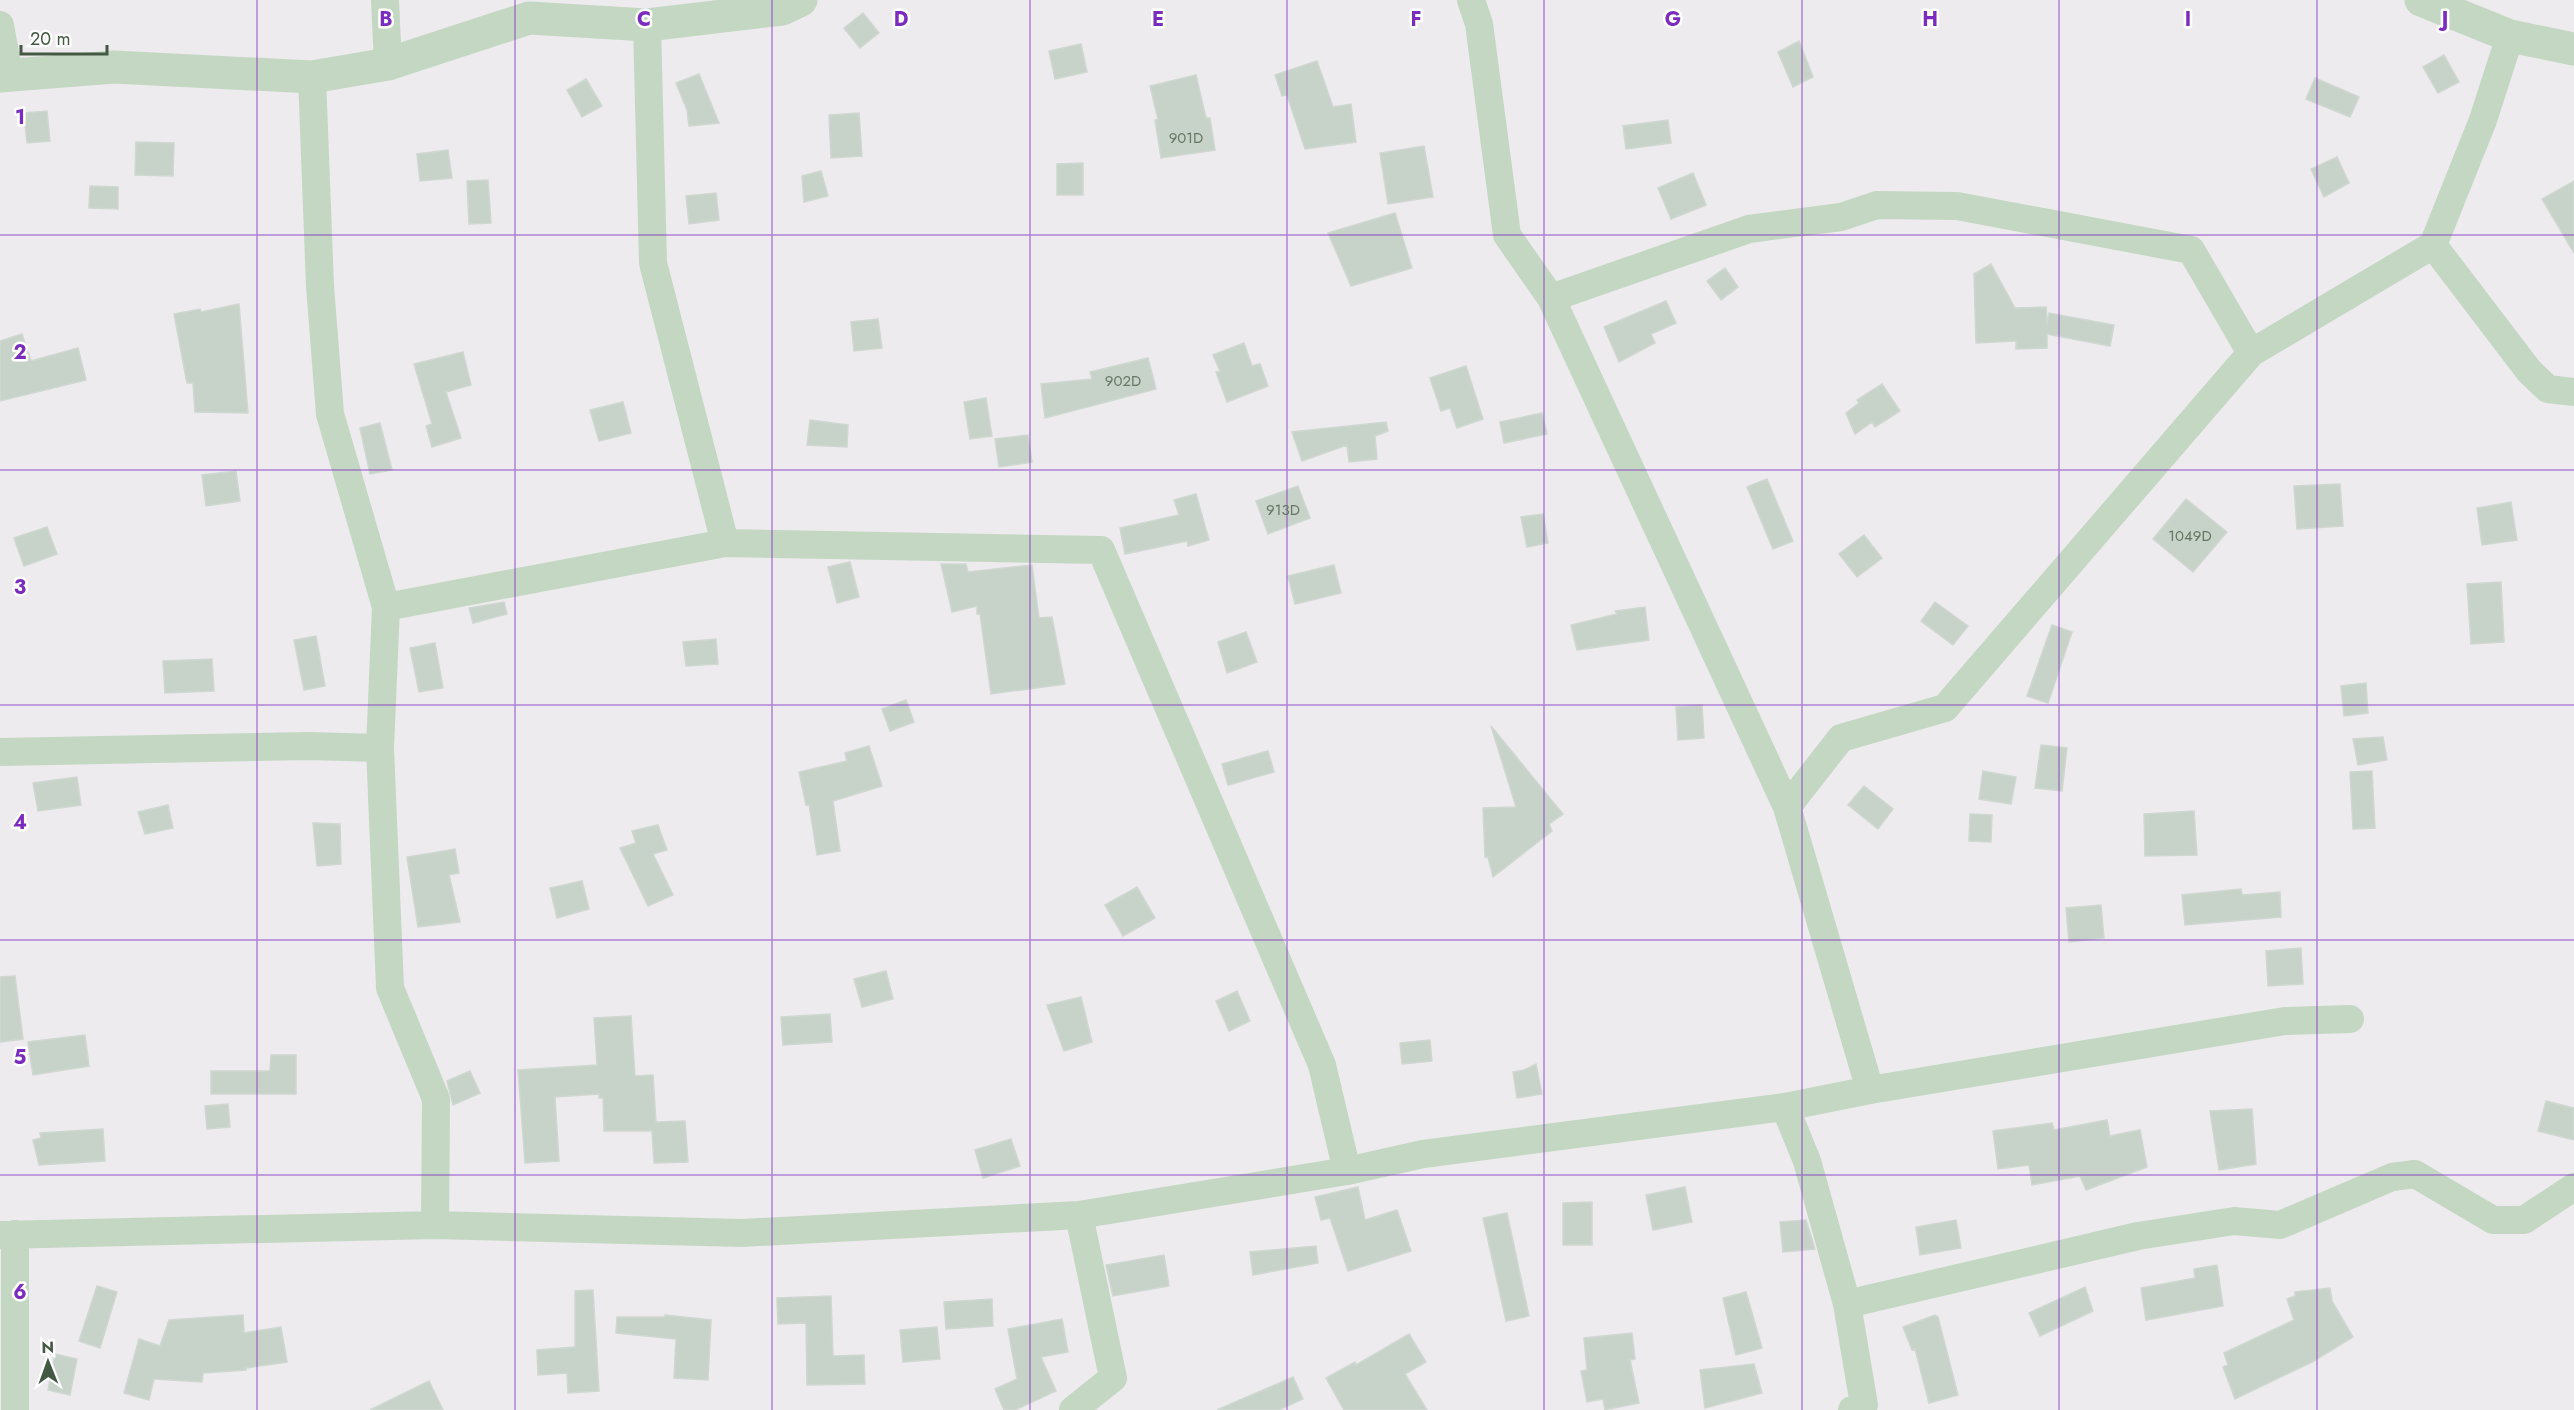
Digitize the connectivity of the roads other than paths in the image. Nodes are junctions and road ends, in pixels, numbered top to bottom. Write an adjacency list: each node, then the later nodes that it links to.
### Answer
1 (385, 0): 9 (street)
2 (801, 0): 6 (street)
3 (1471, 0): 13 (street)
4 (2421, 0): 7 (street)
5 (0, 25): 10 (street)
6 (647, 25): 9 (street); 16 (street)
7 (2510, 36): 8 (street); 12 (street)
8 (2574, 49)
9 (388, 64): 11 (street)
10 (5, 75): 11 (street)
11 (312, 77): 17 (street)
12 (2433, 245): 14 (street); 15 (street)
13 (1551, 298): 14 (street); 20 (street)
14 (2251, 352): 20 (street)
15 (2574, 392)
16 (725, 543): 17 (street); 24 (street)
17 (386, 607): 18 (street)
18 (380, 748): 19 (street); 27 (street)
19 (0, 752)
20 (1787, 807): 22 (street)
21 (2350, 1019): 22 (street)
22 (1870, 1090): 23 (street)
23 (1785, 1107): 24 (street); 29 (street)
24 (1347, 1171): 26 (street)
25 (2574, 1187): 29 (street)
26 (1079, 1215): 27 (street); 31 (street)
27 (435, 1225): 28 (street)
28 (8, 1234): 30 (street)
29 (1847, 1304): 32 (street)
30 (15, 1410)
31 (1073, 1410)
32 (1852, 1410)

